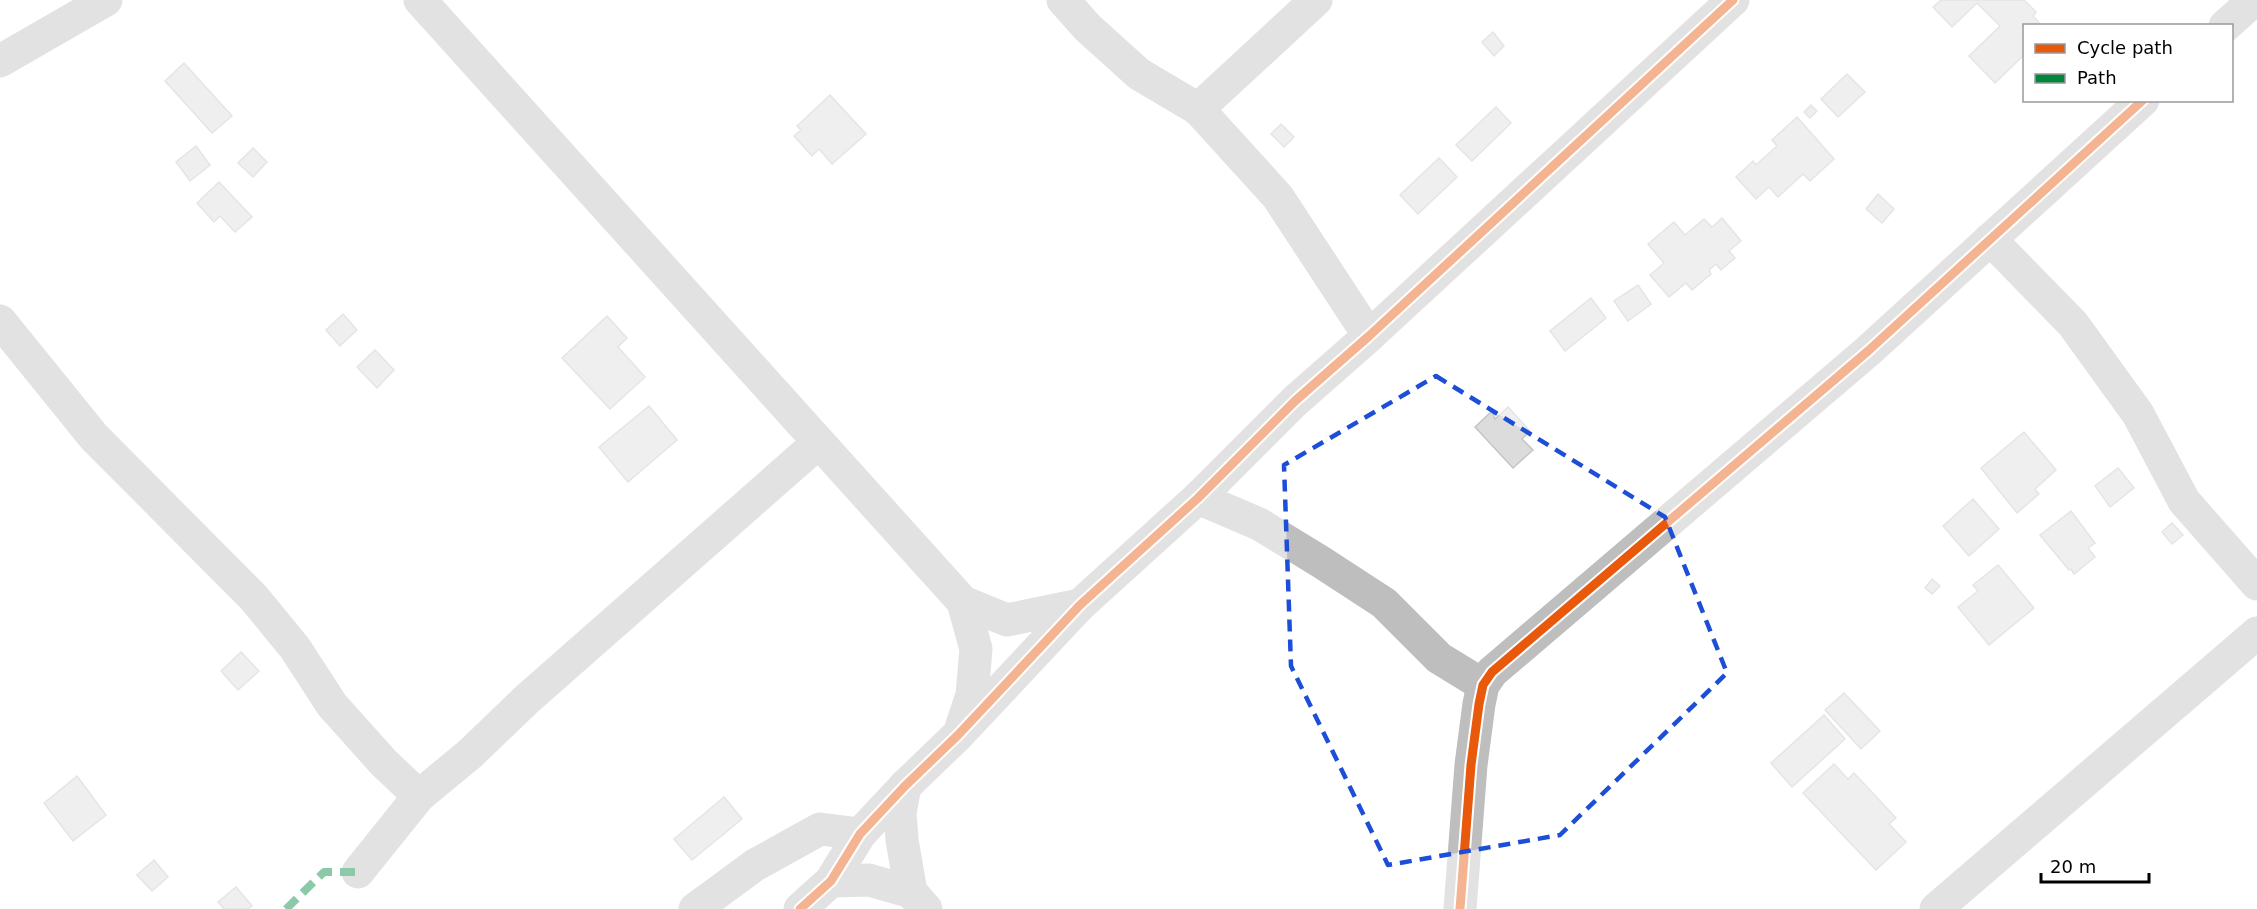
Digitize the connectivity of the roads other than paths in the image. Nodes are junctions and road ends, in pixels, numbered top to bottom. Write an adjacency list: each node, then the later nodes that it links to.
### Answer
1 (106, 0): 8 (street)
2 (420, 0): 14 (street)
3 (1063, 0): 10 (street)
4 (1316, 0): 10 (street)
5 (1733, 0): 13 (street)
6 (2254, 0): 7 (street)
7 (2227, 24)
8 (0, 61)
9 (2141, 102): 11 (street)
10 (1198, 109): 13 (street)
11 (1990, 239): 16 (street); 20 (street)
12 (0, 321): 23 (street)
13 (1369, 336): 15 (street)
14 (818, 443): 17 (street); 23 (street)
15 (1198, 498): 18 (street); 20 (street)
16 (2257, 584)
17 (963, 602): 18 (street); 21 (street)
18 (1080, 605): 21 (street)
19 (2257, 633): 31 (street)
20 (1483, 686): 30 (street)
21 (958, 735): 22 (street)
22 (905, 786): 24 (street); 27 (street)
23 (419, 796): 25 (street)
24 (860, 834): 26 (street); 28 (street)
25 (358, 872)
26 (831, 881): 27 (street); 29 (street)
27 (918, 901)
28 (694, 909)
29 (800, 909)
30 (1460, 909)
31 (1936, 909)

